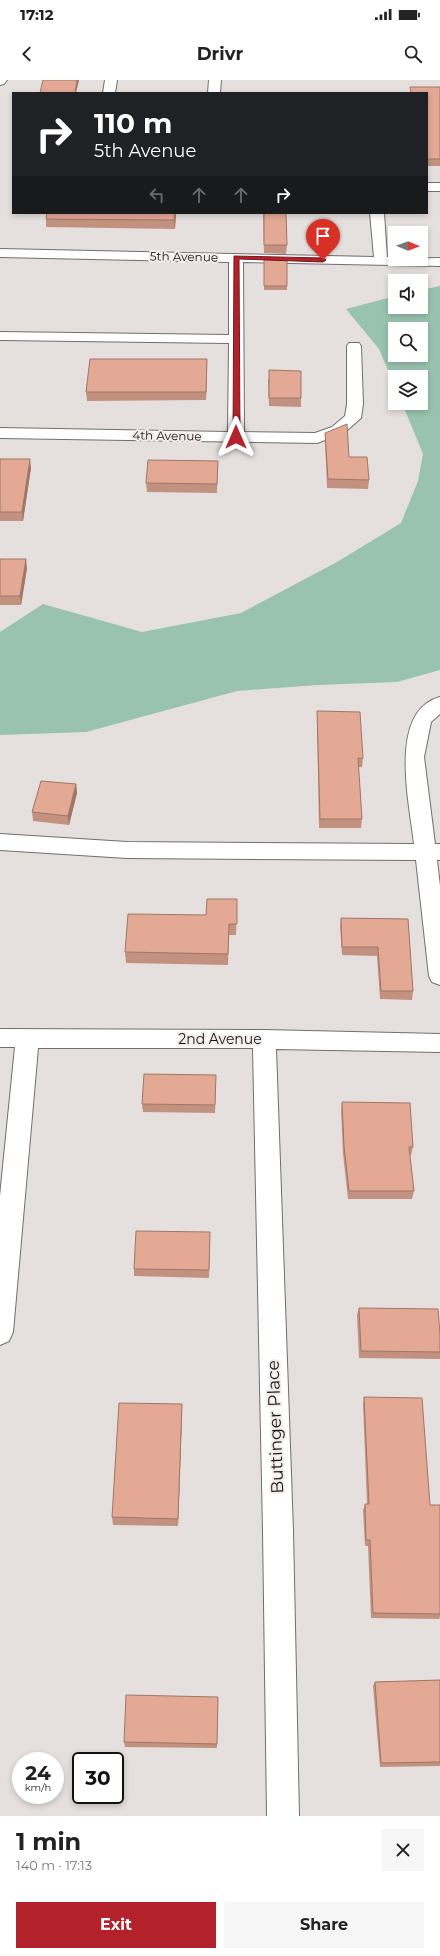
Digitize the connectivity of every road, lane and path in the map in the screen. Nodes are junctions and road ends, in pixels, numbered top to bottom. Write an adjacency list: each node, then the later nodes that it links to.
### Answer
1 (111, 80): 3 (street)
2 (215, 80): 4 (street)
3 (109, 92)
4 (214, 92)
5 (428, 187): 6 (street)
6 (440, 187)
7 (377, 214): 10 (street)
8 (0, 253): 9 (street, 5th Avenue)
9 (236, 258): 10 (street, 5th Avenue); 13 (street)
10 (381, 262): 11 (street, 5th Avenue)
11 (440, 262)
12 (0, 336): 13 (street)
13 (237, 339): 16 (street)
14 (354, 346): 16 (street, 4th Avenue)
15 (0, 433): 16 (street, 4th Avenue)
16 (236, 437)
17 (440, 703): 19 (street)
18 (0, 842): 19 (street)
19 (433, 852): 20 (street)
20 (440, 976)
21 (0, 1038): 22 (street, 2nd Avenue)
22 (27, 1038): 23 (street, 2nd Avenue); 25 (street)
23 (264, 1039): 24 (street, 2nd Avenue); 26 (street, Buttinger Place)
24 (440, 1043)
25 (0, 1332)
26 (283, 1816)

